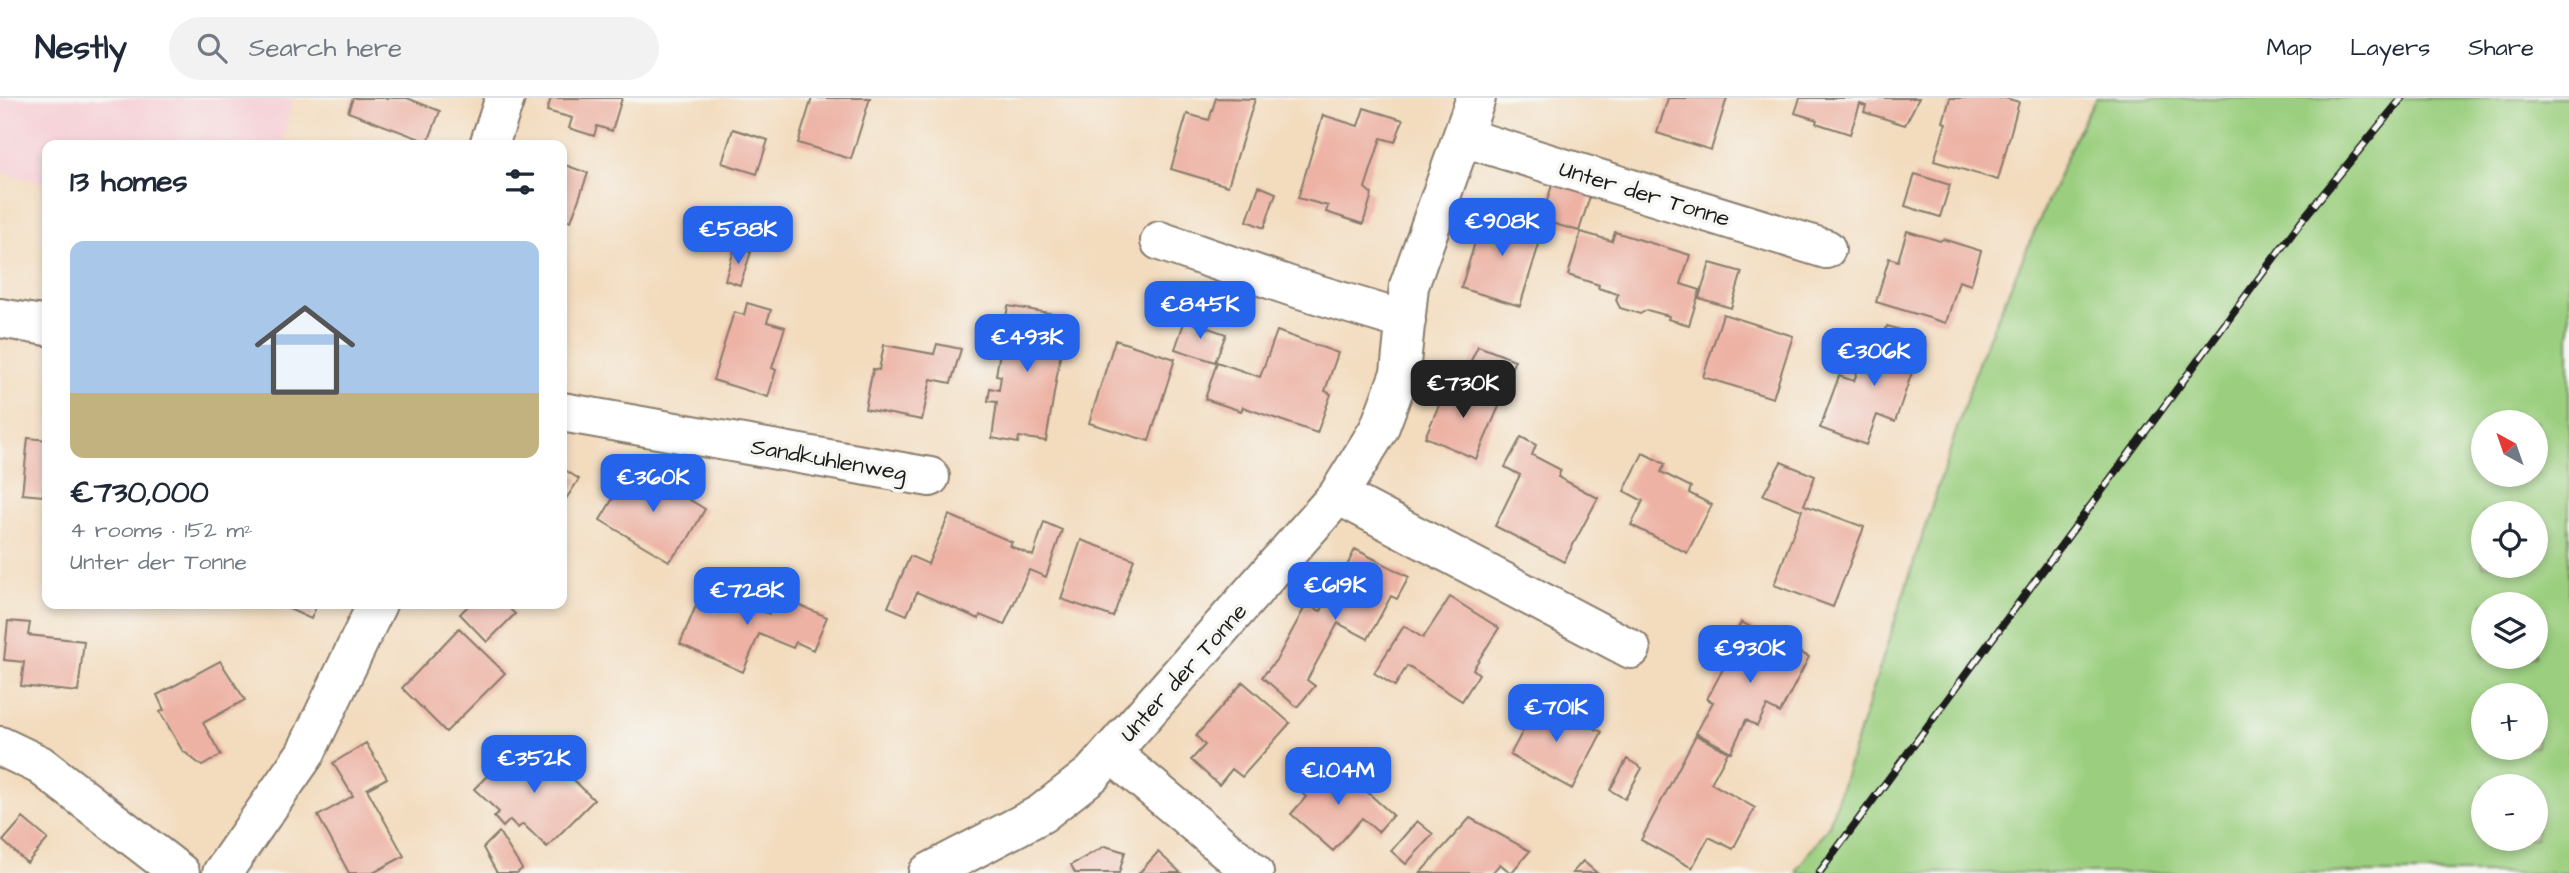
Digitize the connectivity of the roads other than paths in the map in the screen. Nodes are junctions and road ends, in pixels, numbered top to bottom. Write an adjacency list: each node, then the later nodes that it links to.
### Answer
1 (505, 98): 4 (street)
2 (1476, 98): 3 (street, Unter der Tonne)
3 (1463, 137): 6 (street, Unter der Tonne); 8 (street, Unter der Tonne)
4 (491, 140)
5 (1160, 241): 8 (street)
6 (1826, 249)
7 (0, 318): 9 (street)
8 (1406, 321): 12 (street, Unter der Tonne)
9 (42, 325)
10 (567, 413): 11 (street, Sandkuhlenweg)
11 (930, 477)
12 (1338, 495): 14 (street); 16 (street, Unter der Tonne)
13 (375, 609): 18 (street)
14 (1631, 649)
15 (0, 746): 17 (street)
16 (1111, 753): 19 (street, Unter der Tonne); 20 (street, Unter der Tonne)
17 (180, 873)
18 (222, 873)
19 (928, 873)
20 (1254, 873)

